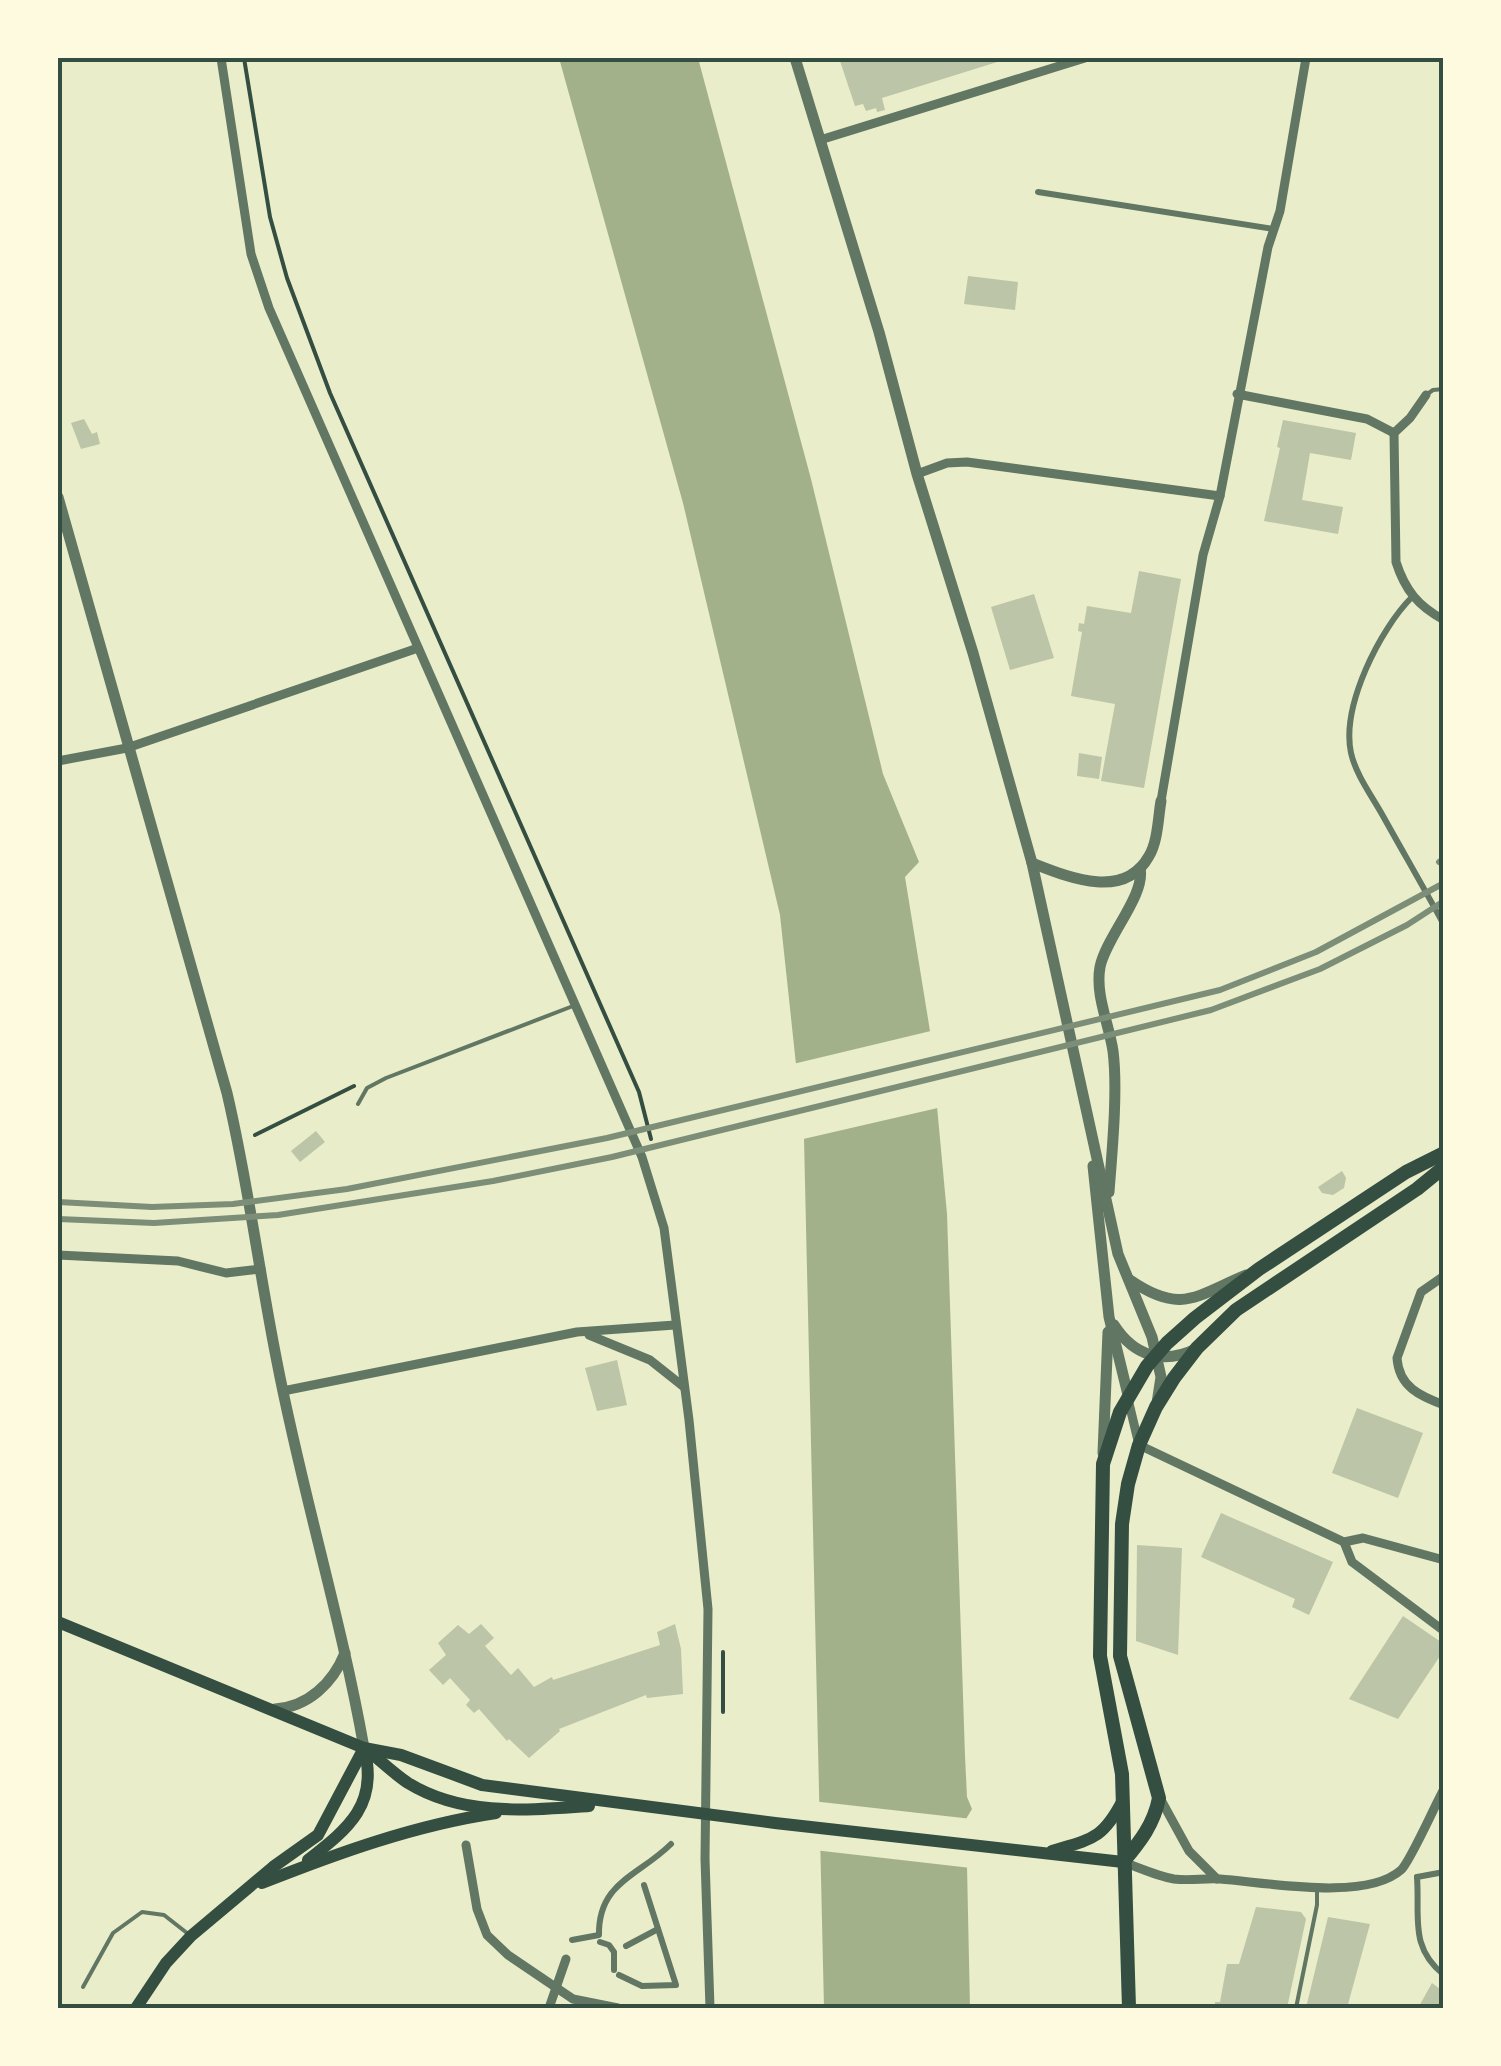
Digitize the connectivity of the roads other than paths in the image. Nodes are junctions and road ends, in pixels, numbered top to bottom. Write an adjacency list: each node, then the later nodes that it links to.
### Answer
1 (221, 58): 17 (street)
2 (795, 58): 5 (street)
3 (1080, 58): 5 (street)
4 (1306, 58): 7 (street)
5 (820, 140): 12 (street)
6 (1038, 192): 7 (street)
7 (1274, 229): 9 (street)
8 (1444, 389): 10 (lane)
9 (1238, 394): 11 (street); 13 (street)
10 (1426, 395): 11 (street)
11 (1394, 433): 15 (street)
12 (917, 474): 13 (street); 21 (street)
13 (1220, 496): 20 (street)
14 (58, 497): 18 (street)
15 (1412, 597): 16 (street); 23 (street)
16 (1444, 620)
17 (418, 648): 18 (street); 24 (street)
18 (127, 748): 19 (street); 31 (street)
19 (58, 761)
20 (1161, 801): 22 (street)
21 (1032, 863): 22 (street); 26 (street)
22 (1140, 868): 29 (street)
23 (1444, 925)
24 (574, 1006): 25 (lane); 36 (street)
25 (358, 1104)
26 (1087, 1116): 29 (street); 35 (street)
27 (1444, 1152): 32 (main road)
28 (1444, 1167): 38 (main road)
29 (1108, 1206): 34 (street)
30 (58, 1255): 31 (street)
31 (261, 1269): 41 (street)
32 (1259, 1269): 34 (street); 39 (main road)
33 (1444, 1276): 43 (street)
34 (1129, 1279): 39 (street)
35 (1109, 1318): 39 (street); 42 (street); 46 (street)
36 (675, 1324): 37 (street); 40 (street)
37 (577, 1332): 40 (street); 41 (street)
38 (1197, 1348): 39 (street); 44 (main road)
39 (1155, 1356): 42 (main road); 44 (street)
40 (685, 1388): 83 (street)
41 (283, 1391): 51 (street)
42 (1128, 1395): 45 (street); 46 (main road)
43 (1444, 1406)
44 (1156, 1407): 45 (main road)
45 (1139, 1445): 47 (street); 55 (main road)
46 (1103, 1464): 56 (main road)
47 (1344, 1542): 48 (street); 50 (street)
48 (1444, 1560)
49 (58, 1622): 52 (main road)
50 (1444, 1630)
51 (345, 1653): 52 (street); 53 (street)
52 (274, 1710): 53 (main road)
53 (364, 1748): 57 (main road); 58 (main road); 64 (main road); 69 (main road)
54 (1444, 1789): 63 (street)
55 (1159, 1798): 62 (main road); 68 (street)
56 (1123, 1800): 61 (main road); 62 (main road)
57 (618, 1804): 58 (main road); 61 (main road)
58 (508, 1812): 64 (main road)
59 (672, 1844): 66 (street)
60 (466, 1845): 79 (street)
61 (1045, 1853): 62 (main road)
62 (1124, 1862): 68 (street); 84 (main road)
63 (1404, 1868): 67 (street); 70 (street)
64 (296, 1870): 69 (main road)
65 (1444, 1872): 67 (street)
66 (639, 1875): 71 (street); 73 (street)
67 (1417, 1877): 77 (street)
68 (1216, 1879): 70 (street)
69 (254, 1885): 72 (main road)
70 (1317, 1888): 85 (lane)
71 (658, 1929): 74 (street); 75 (street)
72 (191, 1936): 78 (lane); 80 (main road)
73 (572, 1940)
74 (600, 1942)
75 (626, 1946)
76 (566, 1959): 79 (street)
77 (1444, 1975)
78 (83, 1987)
79 (556, 1988): 81 (street); 82 (street)
80 (136, 2008)
81 (549, 2008)
82 (618, 2008)
83 (710, 2008)
84 (1128, 2008)
85 (1296, 2008)

